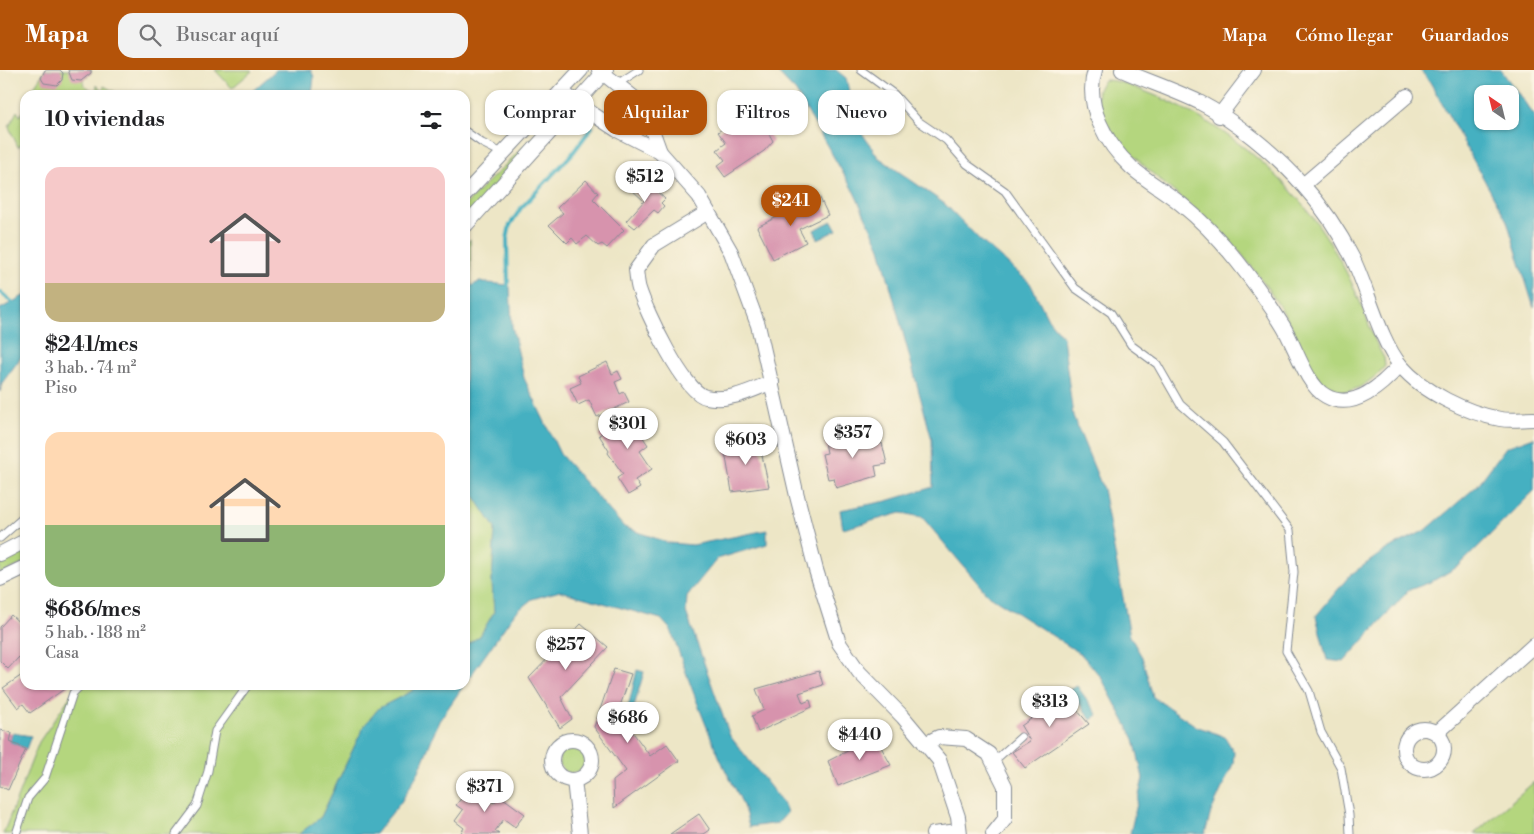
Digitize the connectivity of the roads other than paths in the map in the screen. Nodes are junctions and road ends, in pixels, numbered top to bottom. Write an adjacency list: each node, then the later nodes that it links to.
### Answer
1 (581, 70): 9 (street)
2 (639, 70): 8 (lane)
3 (861, 70): 46 (lane)
4 (1095, 70): 23 (street)
5 (1122, 70): 13 (street)
6 (1254, 70): 13 (street)
7 (602, 71): 8 (street); 10 (street)
8 (617, 84): 17 (street)
9 (563, 90)
10 (587, 90)
11 (1407, 96): 19 (street)
12 (594, 115): 17 (street)
13 (1219, 116): 19 (street)
14 (470, 135): 18 (lane)
15 (521, 135): 18 (street)
16 (547, 135): 22 (street)
17 (660, 152): 21 (street)
18 (504, 154): 20 (street)
19 (1303, 185): 23 (street)
20 (470, 189)
21 (708, 212): 24 (street); 24 (street)
22 (470, 220)
23 (1400, 365): 25 (street)
24 (772, 382): 37 (street)
25 (1534, 419)
26 (20, 520): 27 (lane)
27 (0, 538)
28 (20, 544): 29 (street)
29 (0, 554)
30 (20, 569): 31 (street)
31 (0, 579)
32 (1534, 645): 35 (street)
33 (76, 690): 41 (lane)
34 (244, 690): 42 (lane)
35 (1437, 733)
36 (1020, 737): 38 (lane)
37 (925, 744): 38 (street); 40 (street)
38 (993, 762): 45 (street)
39 (574, 780): 43 (street)
40 (959, 832): 44 (street)
41 (16, 834)
42 (176, 834)
43 (580, 834)
44 (933, 834)
45 (993, 834)
46 (1350, 834)

